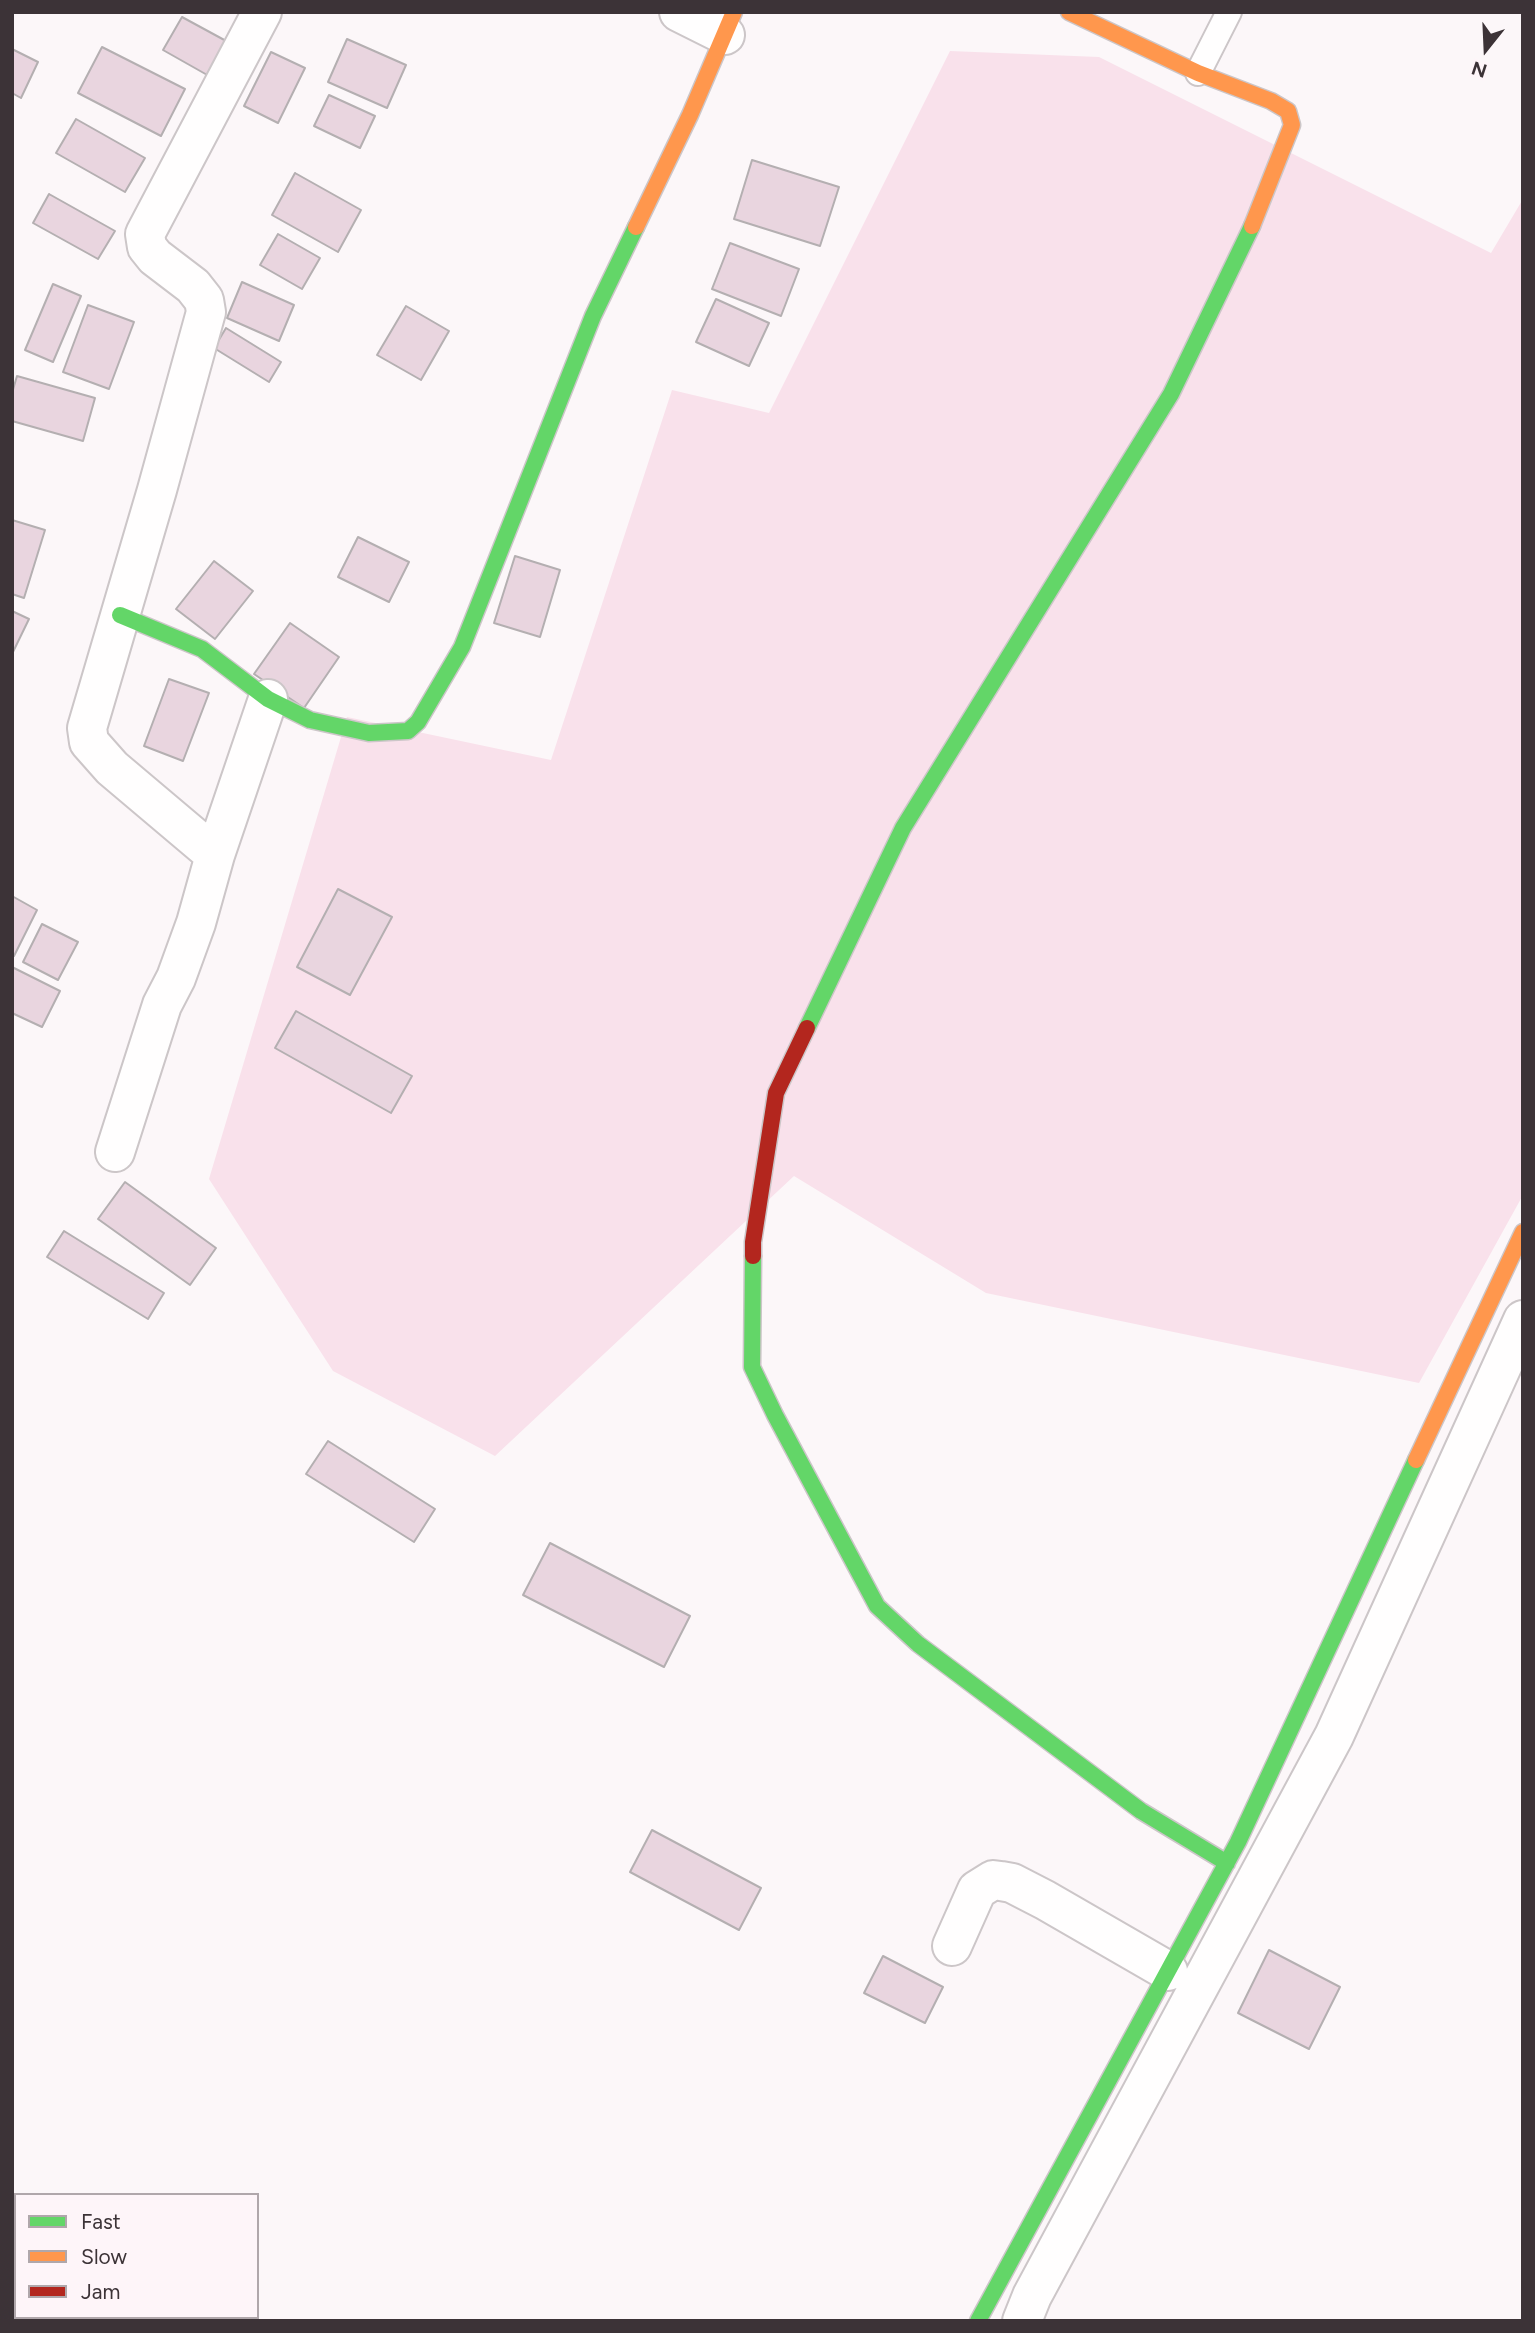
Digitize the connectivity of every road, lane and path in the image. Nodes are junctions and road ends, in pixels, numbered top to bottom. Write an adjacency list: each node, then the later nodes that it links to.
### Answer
1 (262, 12): 7 (street)
2 (679, 12): 5 (street)
3 (1069, 12): 6 (street)
4 (1229, 12): 6 (lane)
5 (729, 24): 8 (street)
6 (1198, 73): 13 (street)
7 (120, 615): 8 (street); 9 (street)
8 (268, 699): 9 (street)
9 (215, 855): 10 (street)
10 (115, 1152)
11 (1523, 1232): 13 (street)
12 (1523, 1320): 17 (street)
13 (1227, 1863): 15 (street)
14 (952, 1946): 15 (street)
15 (1168, 1970): 16 (street)
16 (978, 2321)
17 (1022, 2321)

